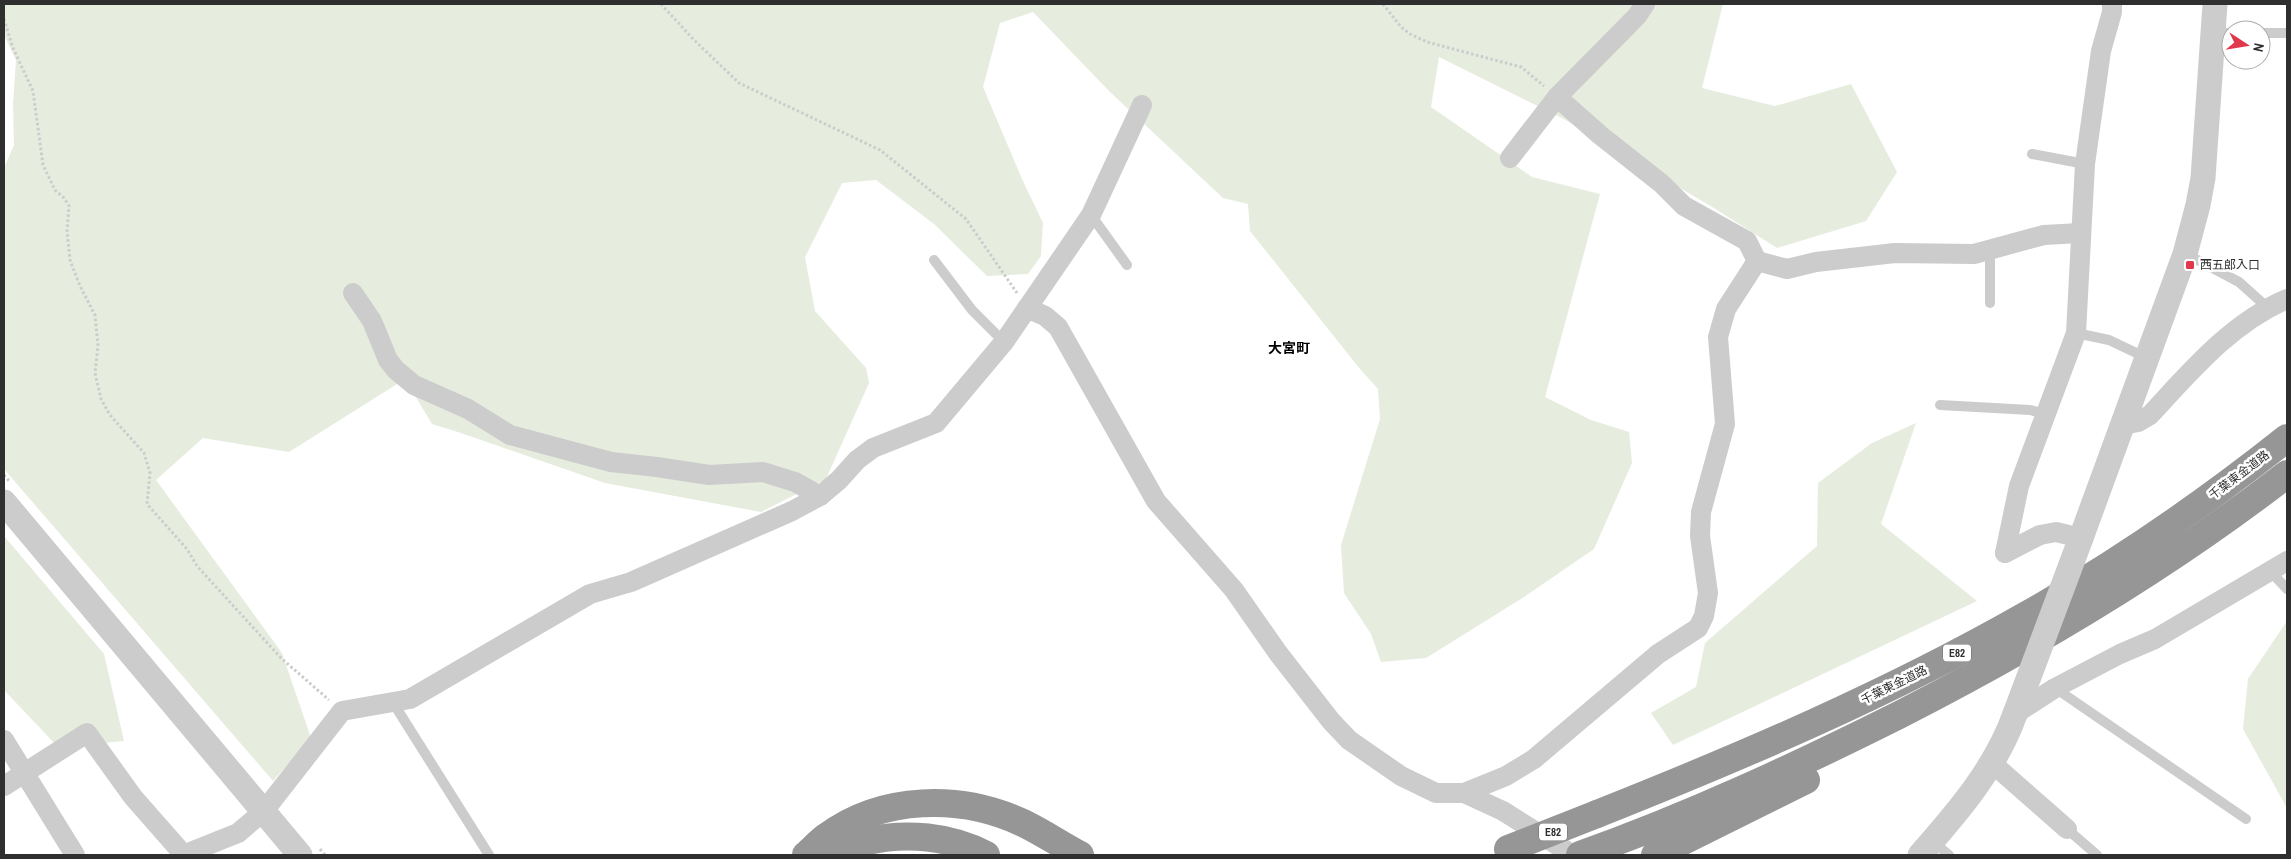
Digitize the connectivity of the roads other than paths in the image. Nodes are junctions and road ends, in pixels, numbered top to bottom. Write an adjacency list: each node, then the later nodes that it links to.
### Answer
1 (1645, 4): 8 (street)
2 (2112, 4): 12 (street)
3 (2215, 4): 4 (street)
4 (2221, 29)
5 (2271, 33): 6 (lane)
6 (2287, 33)
7 (2221, 40): 16 (street)
8 (1557, 97): 11 (street); 18 (street)
9 (1142, 106): 13 (street)
10 (2032, 154): 12 (lane)
11 (1510, 158)
12 (2085, 164): 14 (street)
13 (1091, 215): 19 (lane); 23 (street)
14 (2080, 233): 15 (street); 25 (street)
15 (1990, 249): 18 (street); 22 (lane)
16 (2185, 254): 24 (lane); 27 (street)
17 (934, 260): 26 (lane)
18 (1757, 261): 46 (street)
19 (1127, 265)
20 (353, 293): 33 (street)
21 (2287, 299): 24 (street)
22 (1990, 303)
23 (1027, 308): 26 (street); 46 (street)
24 (2268, 308): 30 (street)
25 (2076, 332): 27 (lane); 29 (street)
26 (1004, 342): 33 (street)
27 (2147, 358): 30 (street)
28 (1940, 405): 29 (lane)
29 (2046, 414): 35 (street)
30 (2123, 425): 35 (street)
31 (2287, 438): 51 (highway, 千葉東金道路 / E82, bridge)
32 (2287, 474): 38 (highway, E82)
33 (820, 496): 40 (street)
34 (4, 502): 47 (street)
35 (2080, 538): 41 (street, bridge)
36 (2279, 566): 37 (lane); 39 (street)
37 (2287, 589)
38 (2092, 609): 61 (highway, E82); 62 (highway)
39 (2055, 688): 41 (street); 48 (lane)
40 (392, 701): 47 (street); 55 (lane)
41 (2015, 714): 43 (street)
42 (4, 740): 44 (street)
43 (1992, 764): 49 (street); 50 (street)
44 (26, 774): 45 (street); 52 (street); 53 (street)
45 (4, 786)
46 (1464, 793): 60 (street)
47 (264, 811): 53 (street); 54 (street)
48 (2246, 819)
49 (2067, 829): 63 (lane)
50 (1934, 851)
51 (1501, 852)
52 (76, 855)
53 (184, 855)
54 (300, 855)
55 (489, 855)
56 (806, 855): 59 (highway)
57 (823, 855): 58 (highway)
58 (986, 855)
59 (1080, 855)
60 (1572, 855)
61 (1580, 855)
62 (1655, 855)
63 (2097, 855)

